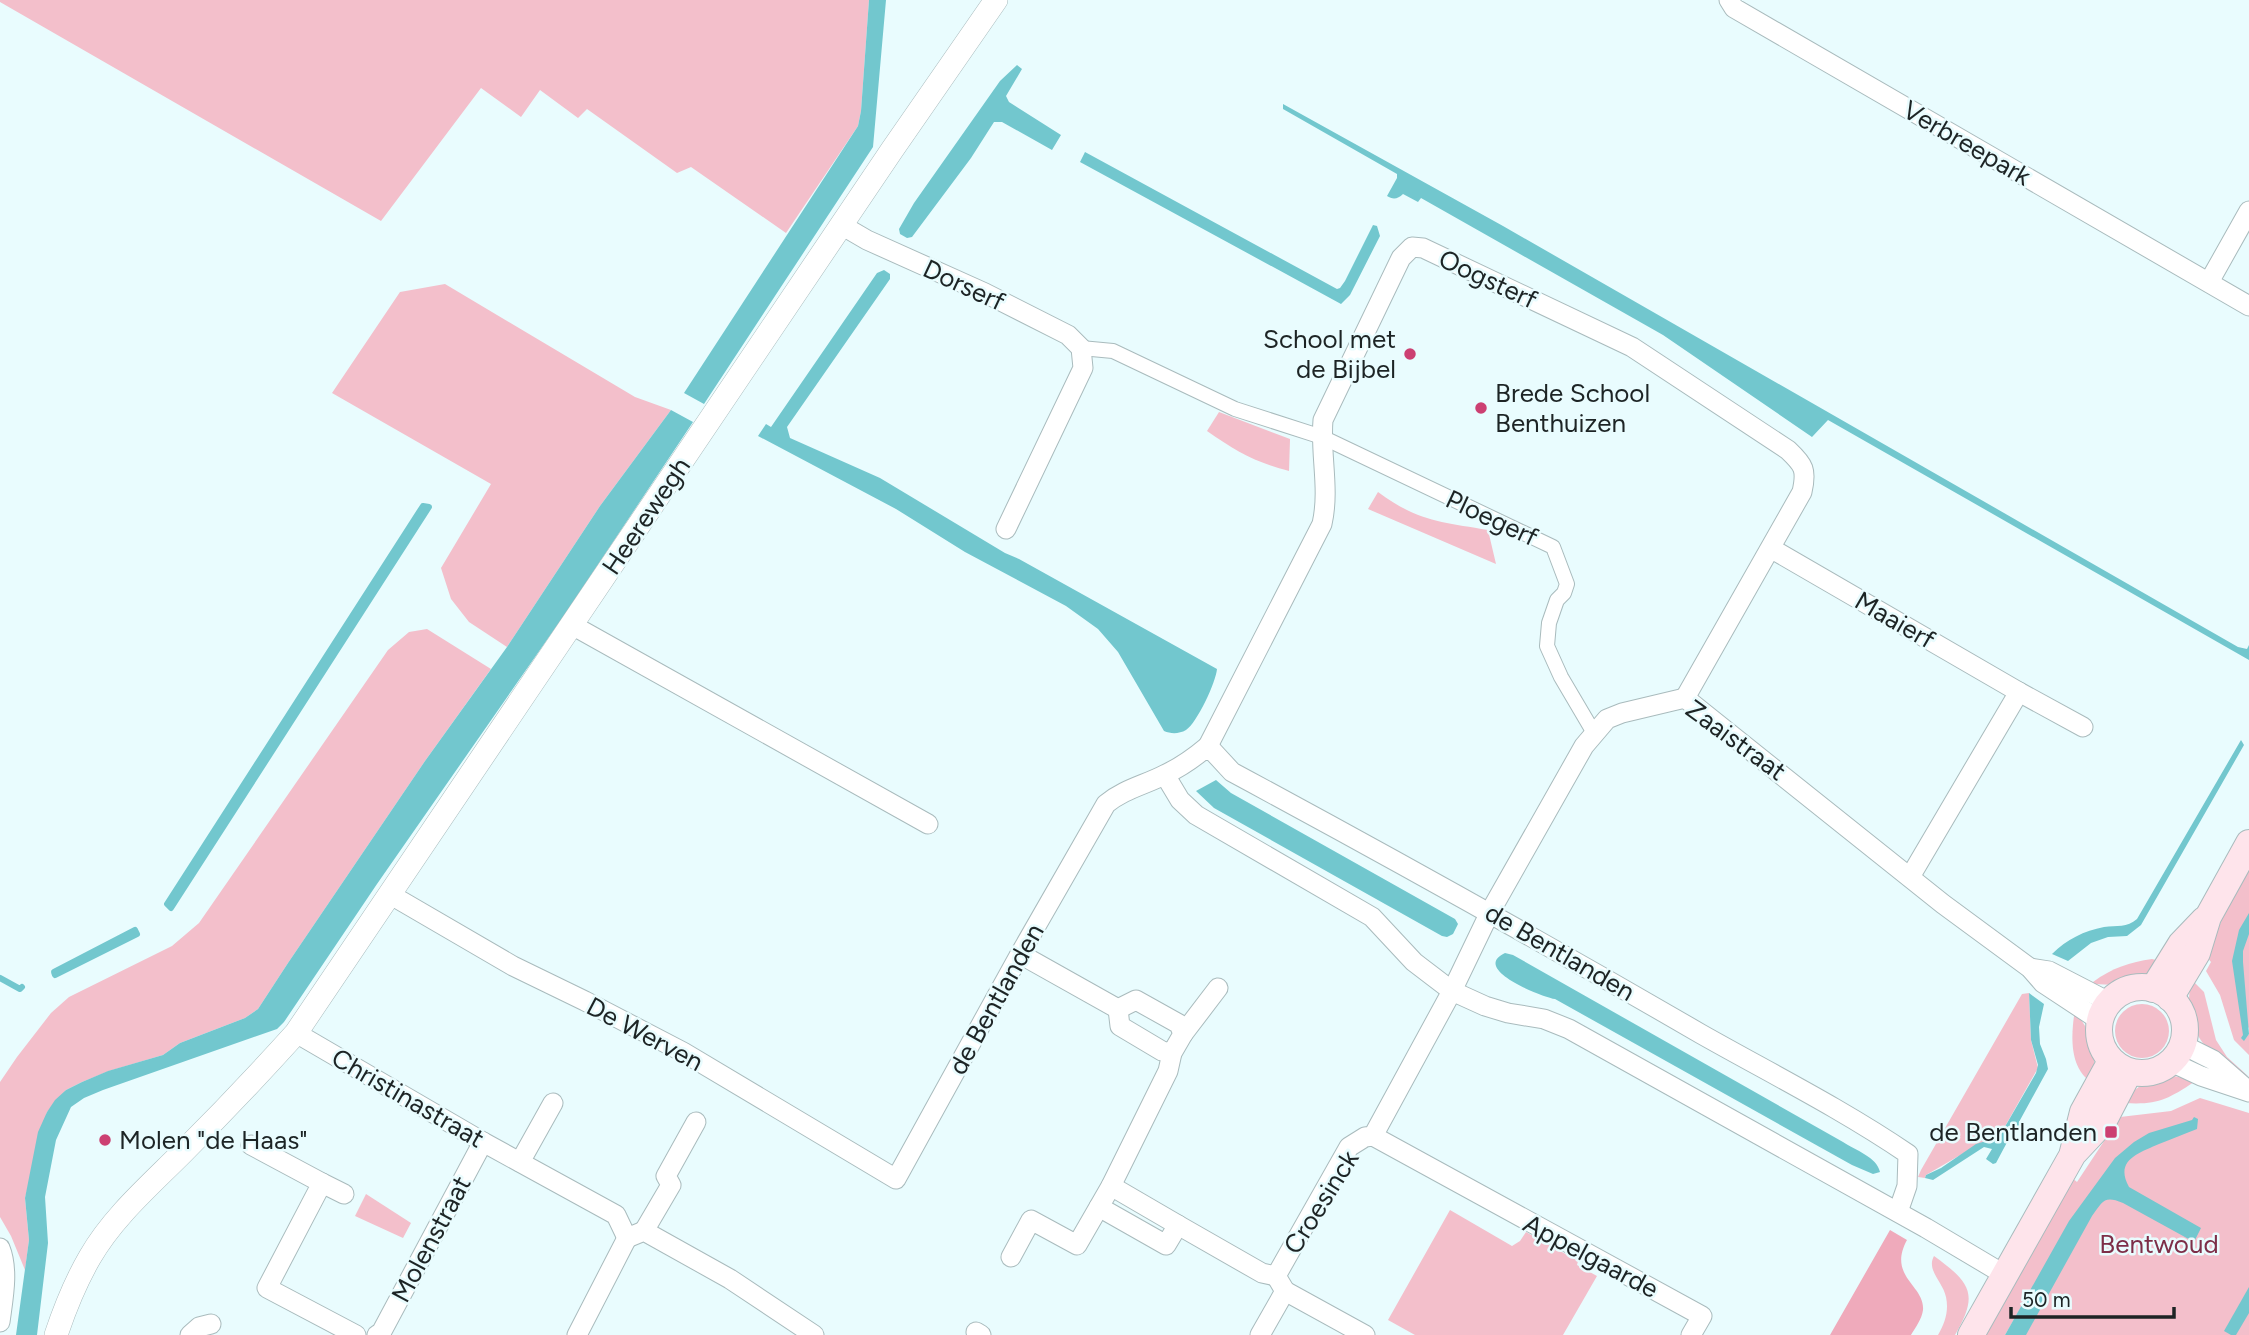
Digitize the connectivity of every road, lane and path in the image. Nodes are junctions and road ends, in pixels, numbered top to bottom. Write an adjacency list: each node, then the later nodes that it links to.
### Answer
1 (996, 0): 4 (street, Heerewegh)
2 (1729, 0): 5 (street, Verbreepark)
3 (2249, 211): 5 (street)
4 (842, 226): 7 (street, Dorserf); 11 (street, Heerewegh)
5 (2209, 282): 6 (street, Verbreepark)
6 (2249, 306)
7 (1081, 348): 8 (street, Dorserf); 9 (street)
8 (1322, 438): 10 (street, Oogsterf); 15 (street, Ploegerf); 16 (street, Oogsterf)
9 (1006, 529)
10 (1772, 549): 12 (street, Maaierf); 13 (street, Oogsterf)
11 (572, 625): 18 (street); 21 (street, Heerewegh)
12 (2019, 692): 14 (street, Maaierf); 20 (street)
13 (1685, 698): 15 (street, Zaaistraat); 20 (street, Zaaistraat)
14 (2083, 727)
15 (1594, 733): 22 (street, Zaaistraat)
16 (1208, 746): 17 (street, de Bentlanden); 22 (street, de Bentlanden)
17 (1165, 775): 23 (street, de Bentlanden); 25 (street)
18 (928, 824)
19 (2249, 843): 26 (main road)
20 (1910, 877): 28 (street, Zaaistraat)
21 (391, 895): 29 (street, Heerewegh); 41 (street, De Werven)
22 (1490, 912): 25 (street, Croesinck); 47 (street, de Bentlanden)
23 (1020, 954): 27 (street); 41 (street, de Bentlanden)
24 (1218, 988): 30 (street)
25 (1452, 991): 37 (street, Croesinck); 47 (street)
26 (2162, 993): 28 (main road); 32 (main road)
27 (1118, 1009): 30 (street); 31 (street)
28 (2104, 1011): 33 (main road)
29 (296, 1033): 38 (street, Christinastraat); 56 (street, Heerewegh)
30 (1183, 1034): 31 (street)
31 (1172, 1053): 43 (street)
32 (2177, 1053): 33 (main road); 34 (street)
33 (2120, 1067): 52 (main road)
34 (2249, 1092)
35 (553, 1103): 40 (street)
36 (696, 1122): 49 (street)
37 (1373, 1136): 44 (street, Croesinck); 53 (street, Croesinck)
38 (483, 1142): 40 (street, Christinastraat); 59 (street, Molenstraat)
39 (251, 1145): 42 (street)
40 (520, 1162): 49 (street, Christinastraat)
41 (896, 1179)
42 (321, 1183): 45 (street); 58 (street)
43 (1111, 1186): 46 (street); 48 (street, Croesinck)
44 (1461, 1186): 64 (street, Appelgaarde)
45 (344, 1194)
46 (1098, 1207): 48 (street); 51 (street)
47 (1898, 1212): 52 (street)
48 (1178, 1225): 53 (street, Croesinck)
49 (636, 1235): 60 (street); 61 (street, Christinastraat)
50 (0, 1248): 54 (street)
51 (1011, 1257)
52 (2006, 1275): 65 (main road)
53 (1280, 1284): 62 (street, Croesinck); 63 (street, Croesinck)
54 (0, 1322)
55 (211, 1324): 57 (street)
56 (56, 1335)
57 (190, 1335)
58 (356, 1335)
59 (377, 1335)
60 (578, 1335)
61 (814, 1335)
62 (1261, 1335)
63 (1365, 1335)
64 (1691, 1335)
65 (1971, 1335)

